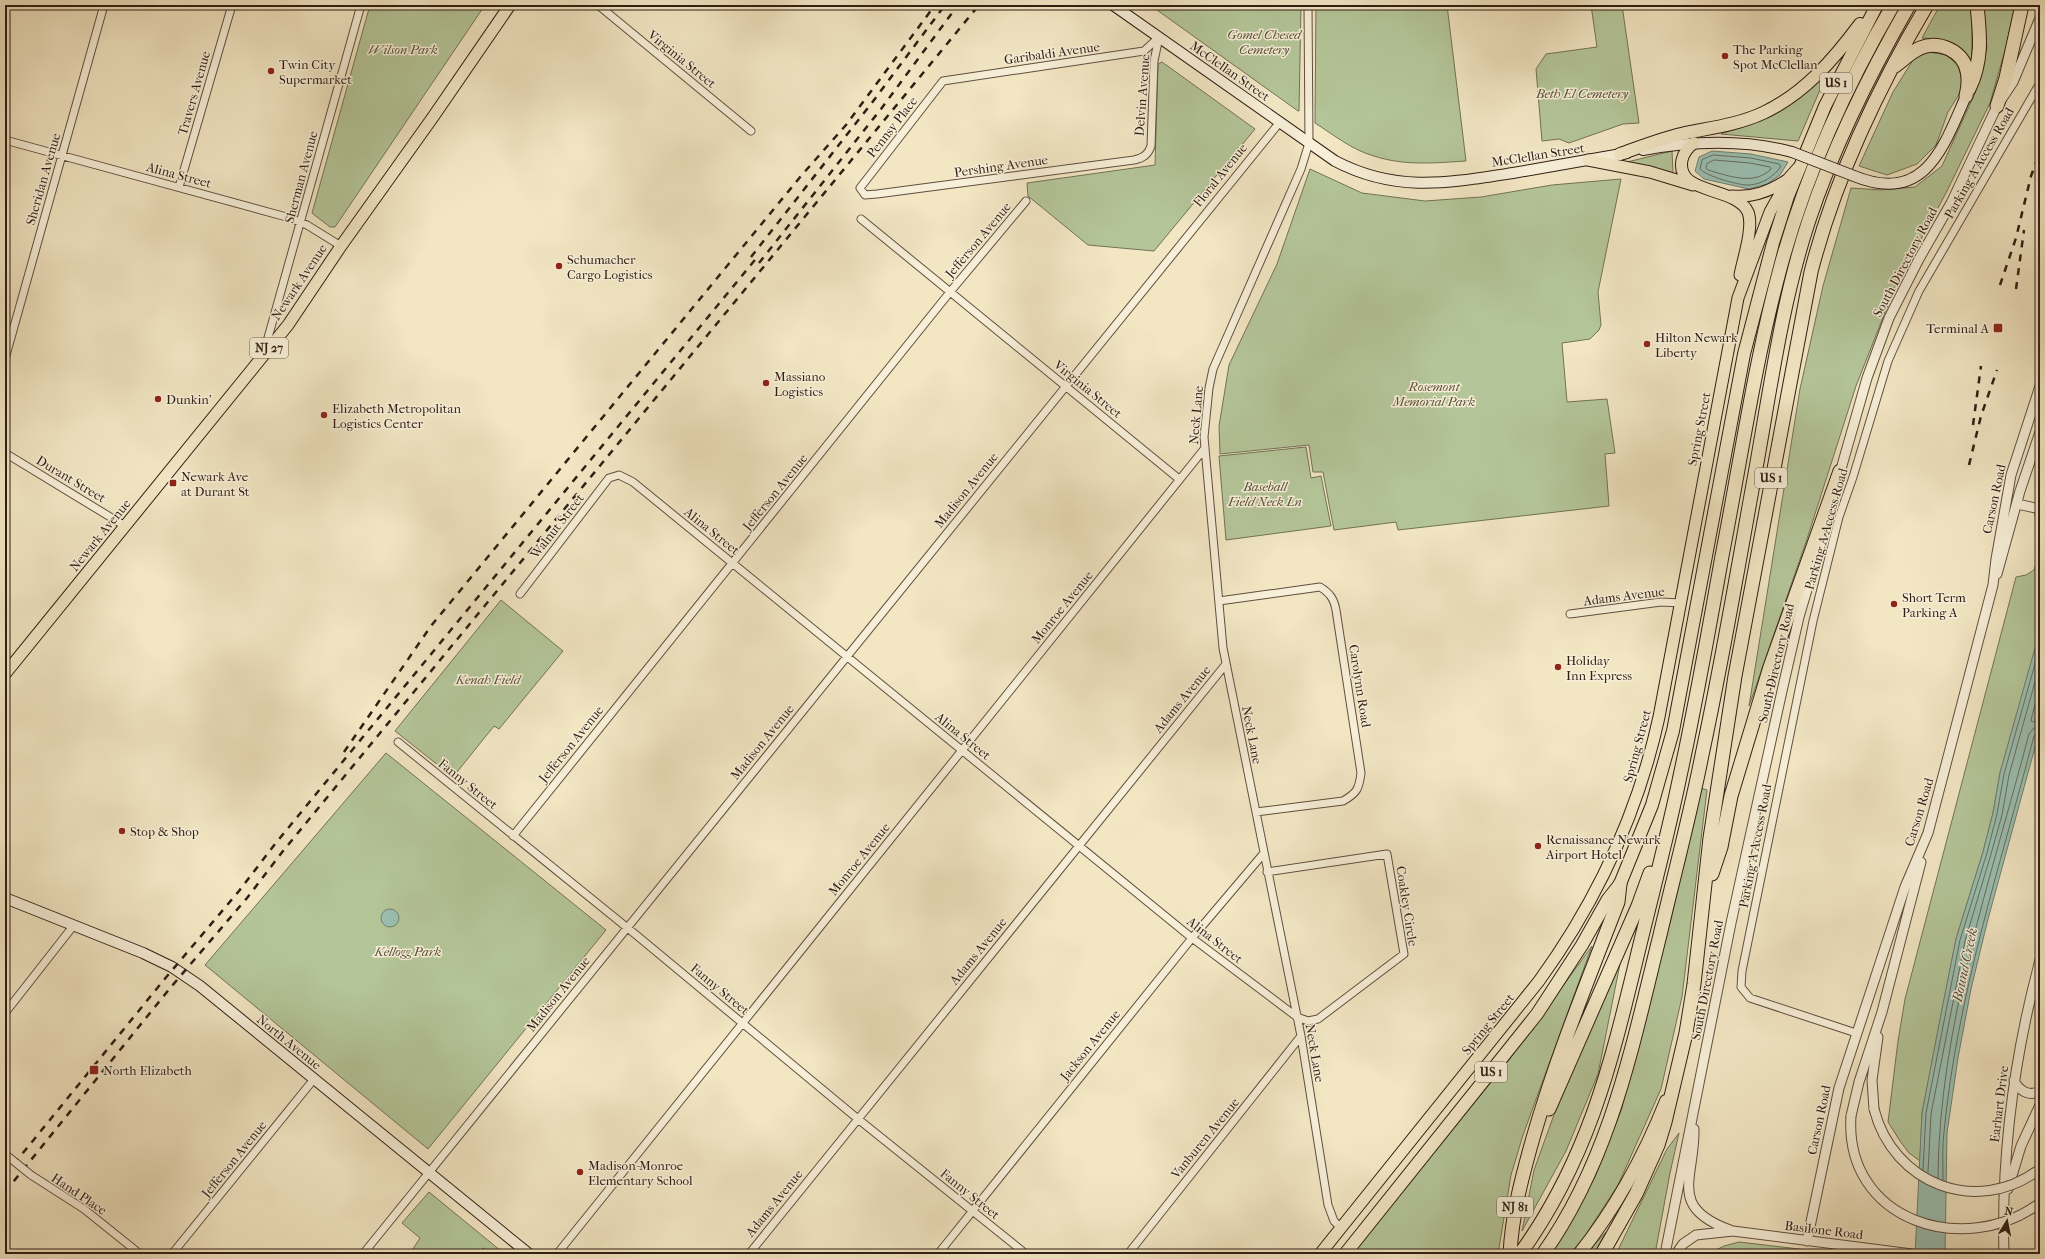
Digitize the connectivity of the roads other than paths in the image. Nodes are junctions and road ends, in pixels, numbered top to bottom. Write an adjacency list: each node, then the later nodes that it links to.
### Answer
1 (104, 5): 30 (street, Sheridan Avenue)
2 (232, 5): 34 (street, Travers Avenue)
3 (361, 5): 40 (street, Sherman Avenue)
4 (510, 5): 42 (main road, Newark Avenue / NJ 27)
5 (598, 5): 24 (street, Virginia Street)
6 (1113, 5): 17 (main road, McClellan Street)
7 (1308, 5): 26 (street, Neck Lane)
8 (1874, 5): 29 (highway)
9 (1877, 5): 32 (highway, US 1)
10 (1893, 5): 69 (highway)
11 (1909, 5): 119 (highway)
12 (1927, 5): 18 (highway, US 1)
13 (1977, 5): 21 (highway)
14 (2022, 5): 22 (highway)
15 (2040, 18): 16 (street, South Directory Road)
16 (2037, 28): 22 (street, South Directory Road)
17 (1159, 38): 19 (street, Garibaldi Avenue); 23 (main road, McClellan Street); 28 (street, Delvin Avenue)
18 (1892, 68): 21 (highway); 78 (highway, US 1)
19 (943, 81): 35 (street, Pennsy Place)
20 (2040, 83): 88 (street, Parking A Access Road)
21 (1966, 96): 27 (main road, McClellan Street, bridge)
22 (1997, 106): 52 (street, South Directory Road)
23 (1280, 122): 26 (main road, McClellan Street); 41 (street, Floral Avenue)
24 (750, 131)
25 (5, 140): 30 (street, Alina Street)
26 (1309, 143): 31 (main road, McClellan Street); 50 (street, Neck Lane)
27 (1694, 144): 29 (main road, McClellan Street); 36 (main road)
28 (1147, 154): 35 (street, Pershing Avenue)
29 (1620, 154): 31 (main road, McClellan Street)
30 (62, 156): 34 (street, Alina Street); 46 (street, Sheridan Avenue)
31 (1588, 160): 36 (main road)
32 (1801, 164): 33 (main road, Spring Street); 76 (highway, US 1)
33 (1789, 178): 37 (main road); 44 (main road, Spring Street)
34 (179, 187): 40 (street, Alina Street)
35 (860, 188)
36 (1704, 188): 37 (main road)
37 (1729, 196): 44 (main road)
38 (1026, 201): 43 (street, Jefferson Avenue)
39 (861, 219): 43 (street, Virginia Street)
40 (301, 222): 42 (street, Alina Street); 45 (street, Sherman Avenue)
41 (1179, 244): 47 (street, Madison Avenue)
42 (341, 246): 45 (main road, Newark Avenue / NJ 27)
43 (950, 292): 47 (street, Virginia Street); 58 (street, Jefferson Avenue)
44 (1738, 298): 62 (main road, Spring Street)
45 (263, 356): 57 (main road, Newark Avenue / NJ 27)
46 (5, 359)
47 (1065, 386): 54 (street, Virginia Street); 64 (street, Madison Avenue)
48 (2040, 386): 59 (street, Carson Road)
49 (2040, 432): 55 (street)
50 (1205, 448): 54 (street); 61 (street, Neck Lane)
51 (5, 453): 57 (street, Durant Street)
52 (1840, 471): 78 (highway); 94 (street, South Directory Road)
53 (616, 475): 58 (street, Alina Street); 60 (street, Walnut Street)
54 (1179, 479): 68 (street, Monroe Avenue)
55 (2017, 504): 56 (street); 59 (street)
56 (2040, 510)
57 (125, 526): 66 (main road, Newark Avenue / NJ 27)
58 (733, 564): 64 (street, Alina Street); 72 (street, Jefferson Avenue)
59 (1993, 586): 71 (street, Carson Road)
60 (520, 594)
61 (1219, 601): 65 (street, Neck Lane); 70 (street, Carolynn Road)
62 (1681, 603): 63 (street, Adams Avenue); 103 (main road, Spring Street)
63 (1570, 614)
64 (847, 657): 68 (street, Alina Street); 80 (street, Madison Avenue)
65 (1226, 664): 70 (street, Neck Lane); 73 (street, Adams Avenue)
66 (5, 674)
67 (398, 742): 72 (street, Fanny Street)
68 (962, 750): 73 (street, Alina Street); 86 (street, Monroe Avenue)
69 (1673, 809): 97 (highway); 118 (highway)
70 (1256, 812): 74 (street, Neck Lane)
71 (1928, 833): 83 (street); 88 (street, Carson Road)
72 (513, 836): 80 (street, Fanny Street)
73 (1079, 846): 81 (street, Alina Street); 95 (street, Adams Avenue)
74 (1264, 853): 75 (street, Neck Lane); 81 (street, Jackson Avenue)
75 (1268, 872): 85 (street, Neck Lane); 85 (street, Coakley Circle)
76 (1620, 884): 97 (highway); 106 (highway, US 1)
77 (5, 898): 79 (main road, North Avenue)
78 (1704, 903): 87 (highway, US 1)
79 (74, 925): 84 (street); 90 (main road, North Avenue)
80 (627, 927): 86 (street, Fanny Street); 99 (street, Madison Avenue)
81 (1192, 938): 85 (street, Alina Street); 102 (street, Jackson Avenue)
82 (2040, 960): 91 (street, Earhart Drive)
83 (1882, 1012): 98 (street, bridge); 101 (street, bridge)
84 (5, 1013)
85 (1297, 1017): 89 (street, Neck Lane)
86 (743, 1023): 95 (street, Fanny Street); 111 (street, Monroe Avenue)
87 (1686, 1033): 120 (highway, US 1); 121 (highway)
88 (1856, 1033): 105 (street, Carson Road)
89 (1301, 1036): 103 (street, Neck Lane); 115 (street, Vanburen Avenue)
90 (314, 1079): 99 (main road, North Avenue); 108 (street, Jefferson Avenue)
91 (2014, 1080): 92 (street); 100 (street, Earhart Drive)
92 (2040, 1091)
93 (2040, 1105): 100 (street)
94 (1694, 1111): 104 (street); 122 (street, South Directory Road)
95 (858, 1119): 102 (street, Fanny Street); 112 (street, Adams Avenue)
96 (5, 1154): 107 (street, Hand Place, bridge)
97 (1526, 1162): 117 (highway, NJ 81)
98 (2040, 1169)
99 (428, 1173): 109 (street, Madison Avenue); 110 (main road, North Avenue)
100 (2005, 1202): 125 (street, Earhart Drive)
101 (2040, 1203)
102 (972, 1211): 113 (street, Jackson Avenue); 114 (street, Fanny Street)
103 (1341, 1228): 116 (main road, Spring Street)
104 (1734, 1231): 105 (street, Basilone Road); 123 (street)
105 (1807, 1241): 124 (street, Basilone Road)
106 (1345, 1253)
107 (140, 1254)
108 (172, 1254)
109 (363, 1254)
110 (529, 1254)
111 (557, 1254)
112 (749, 1254)
113 (938, 1254)
114 (1026, 1254)
115 (1128, 1254)
116 (1320, 1254)
117 (1510, 1254)
118 (1520, 1254)
119 (1543, 1254)
120 (1579, 1254)
121 (1602, 1254)
122 (1665, 1254)
123 (1676, 1254)
124 (1912, 1254)
125 (2004, 1254)

